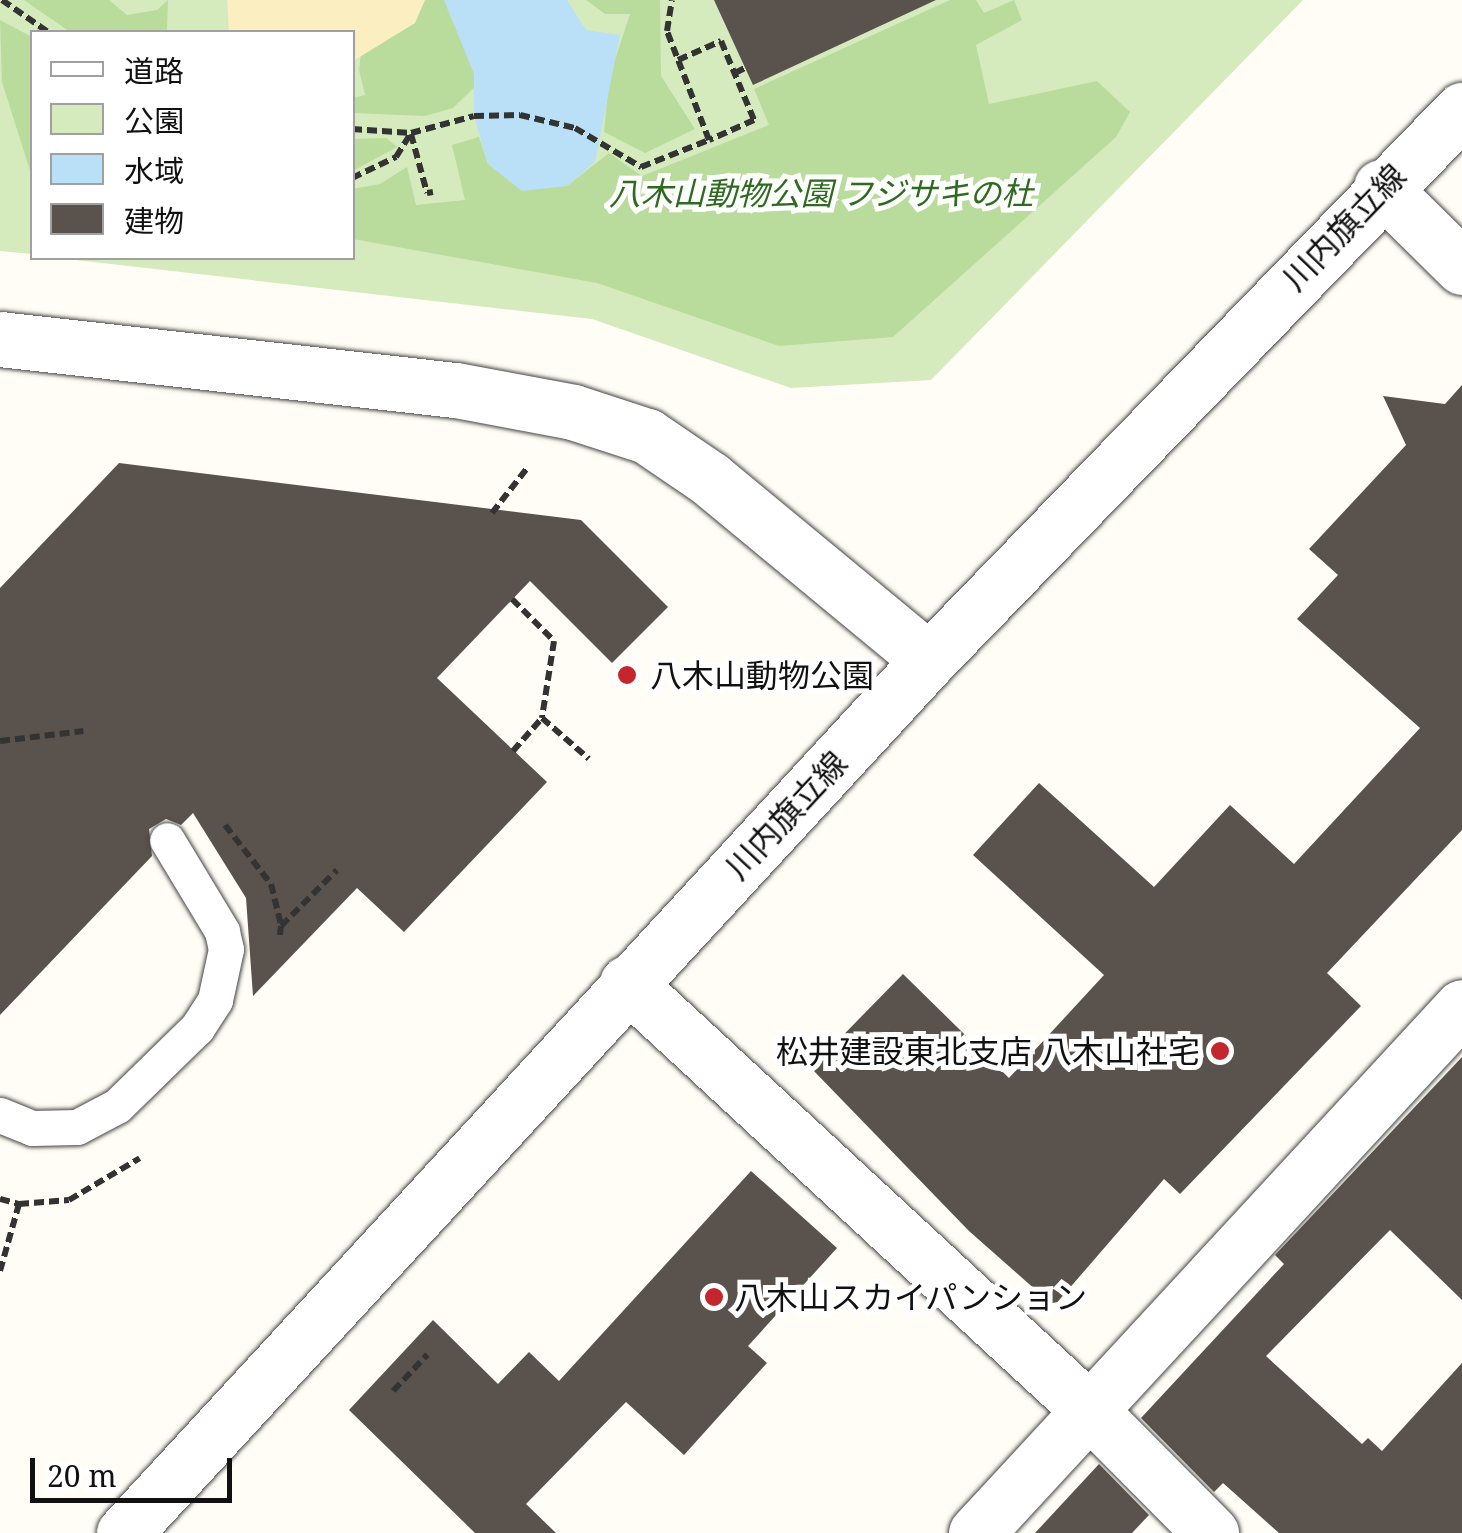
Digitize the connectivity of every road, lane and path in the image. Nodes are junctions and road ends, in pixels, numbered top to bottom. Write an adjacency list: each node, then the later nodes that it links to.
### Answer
1 (2, 0): 3 (path)
2 (672, 0): 4 (path)
3 (45, 30)
4 (678, 60): 6 (path); 10 (path)
5 (745, 68): 6 (path)
6 (734, 73): 10 (path)
7 (1462, 110): 12 (street, 川内旗立線)
8 (355, 129): 9 (path)
9 (410, 133): 10 (path); 11 (path); 13 (path)
10 (708, 140)
11 (355, 177)
12 (1382, 187): 14 (street); 17 (street, 川内旗立線)
13 (433, 192)
14 (1462, 267)
15 (0, 339): 17 (street)
16 (512, 600): 18 (path)
17 (929, 660): 26 (street, 川内旗立線)
18 (542, 718): 21 (path); 22 (path)
19 (83, 731): 20 (path, bridge)
20 (0, 742)
21 (512, 751)
22 (588, 760)
23 (216, 814): 25 (path)
24 (167, 840): 28 (lane)
25 (281, 926)
26 (628, 983): 33 (street); 34 (street, 川内旗立線)
27 (1462, 1007): 33 (street)
28 (0, 1115)
29 (0, 1199): 30 (path)
30 (19, 1204)
31 (427, 1356): 32 (path)
32 (393, 1391)
33 (1090, 1411): 35 (street); 36 (street)
34 (124, 1533)
35 (976, 1533)
36 (1211, 1533)

